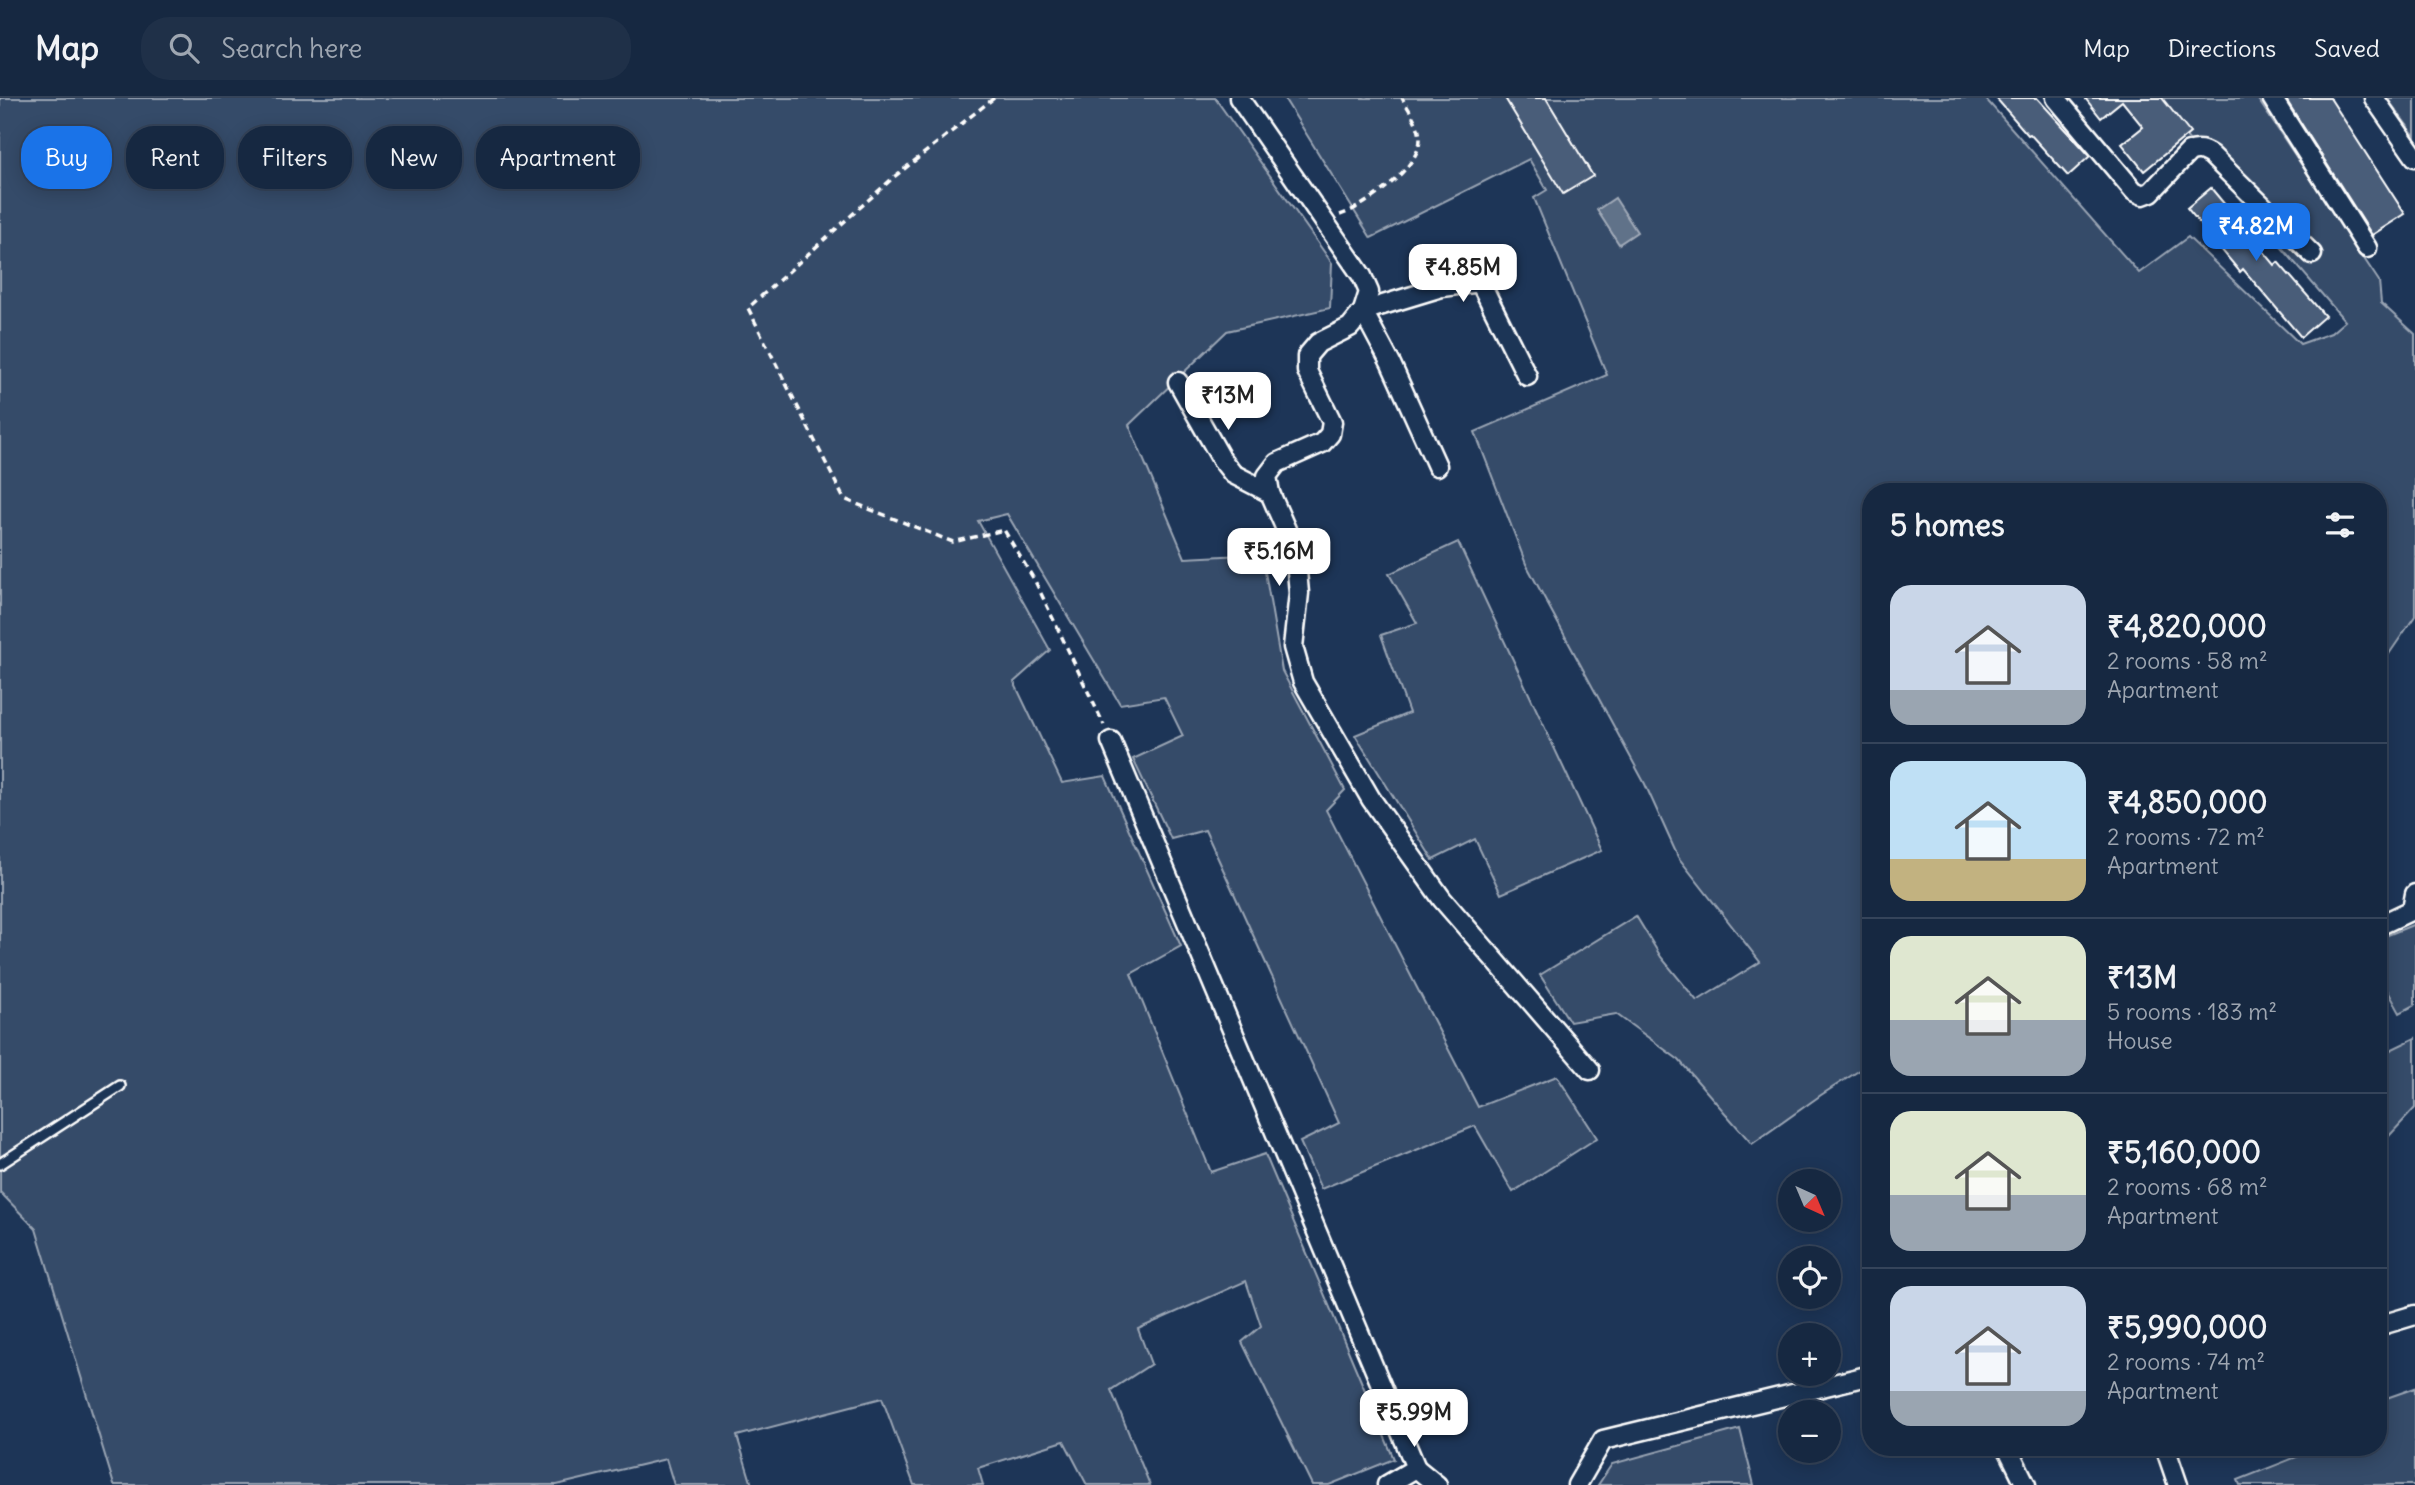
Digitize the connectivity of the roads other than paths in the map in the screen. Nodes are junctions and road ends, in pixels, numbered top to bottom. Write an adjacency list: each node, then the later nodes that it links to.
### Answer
1 (1239, 98): 8 (street)
2 (2056, 98): 7 (street)
3 (2272, 98): 6 (street)
4 (2374, 98): 5 (street)
5 (2415, 157)
6 (2367, 248)
7 (2312, 254)
8 (1363, 311): 9 (street); 11 (street); 12 (street)
9 (1527, 376)
10 (1178, 382): 12 (street)
11 (1437, 466)
12 (1270, 494): 16 (street)
13 (1111, 741): 24 (street)
14 (2415, 894): 15 (street)
15 (2387, 922)
16 (1590, 1070)
17 (120, 1086): 18 (lane)
18 (0, 1164)
19 (2415, 1315): 20 (street)
20 (2387, 1323)
21 (1862, 1377): 27 (street)
22 (2012, 1456): 28 (street)
23 (2168, 1456): 29 (street)
24 (1416, 1468): 25 (street); 26 (street)
25 (1387, 1485)
26 (1437, 1485)
27 (1577, 1485)
28 (2026, 1485)
29 (2178, 1485)

